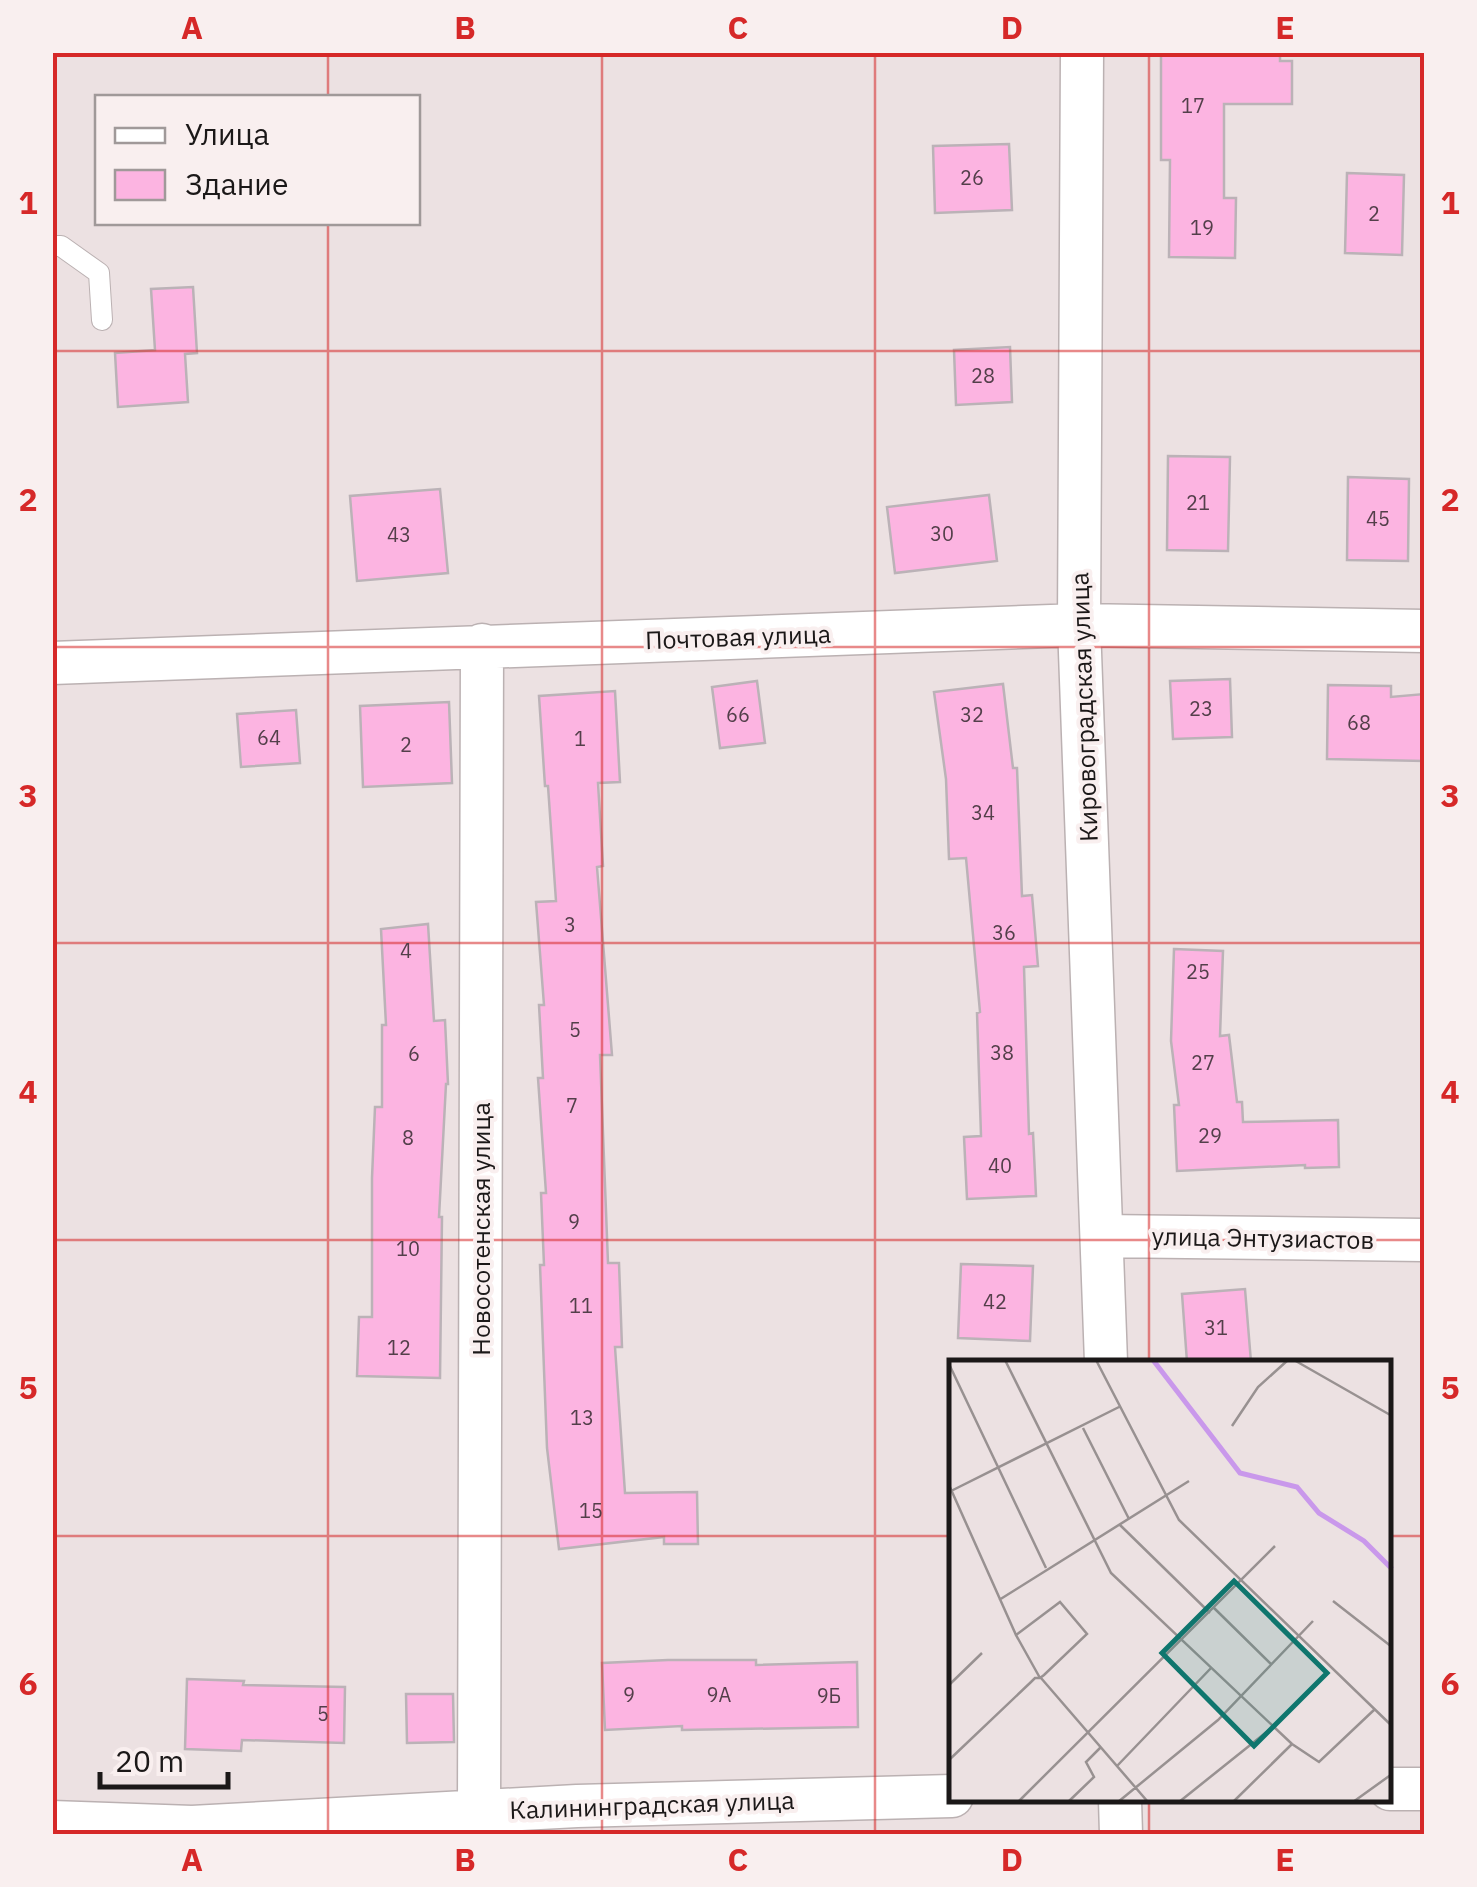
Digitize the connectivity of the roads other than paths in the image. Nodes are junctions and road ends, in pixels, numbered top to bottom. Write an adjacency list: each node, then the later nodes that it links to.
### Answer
1 (1082, 52): 4 (street, Кировоградская улица)
2 (52, 246): 3 (lane)
3 (102, 320)
4 (1079, 625): 5 (street, Почтовая улица); 6 (street, Почтовая улица); 8 (street, Кировоградская улица)
5 (1424, 632)
6 (482, 645): 7 (street, Почтовая улица); 15 (street, Новосотенская улица)
7 (52, 662)
8 (1102, 1236): 9 (street, улица Энтузиастов); 10 (street, Кировоградская улица)
9 (1424, 1240)
10 (1106, 1360)
11 (1392, 1789): 12 (street)
12 (1424, 1789)
13 (949, 1796): 16 (street, Калининградская улица)
14 (1120, 1802): 18 (street)
15 (480, 1812): 16 (street, Калининградская улица); 17 (street, Калининградская улица)
16 (577, 1820)
17 (52, 1822)
18 (1121, 1834)

